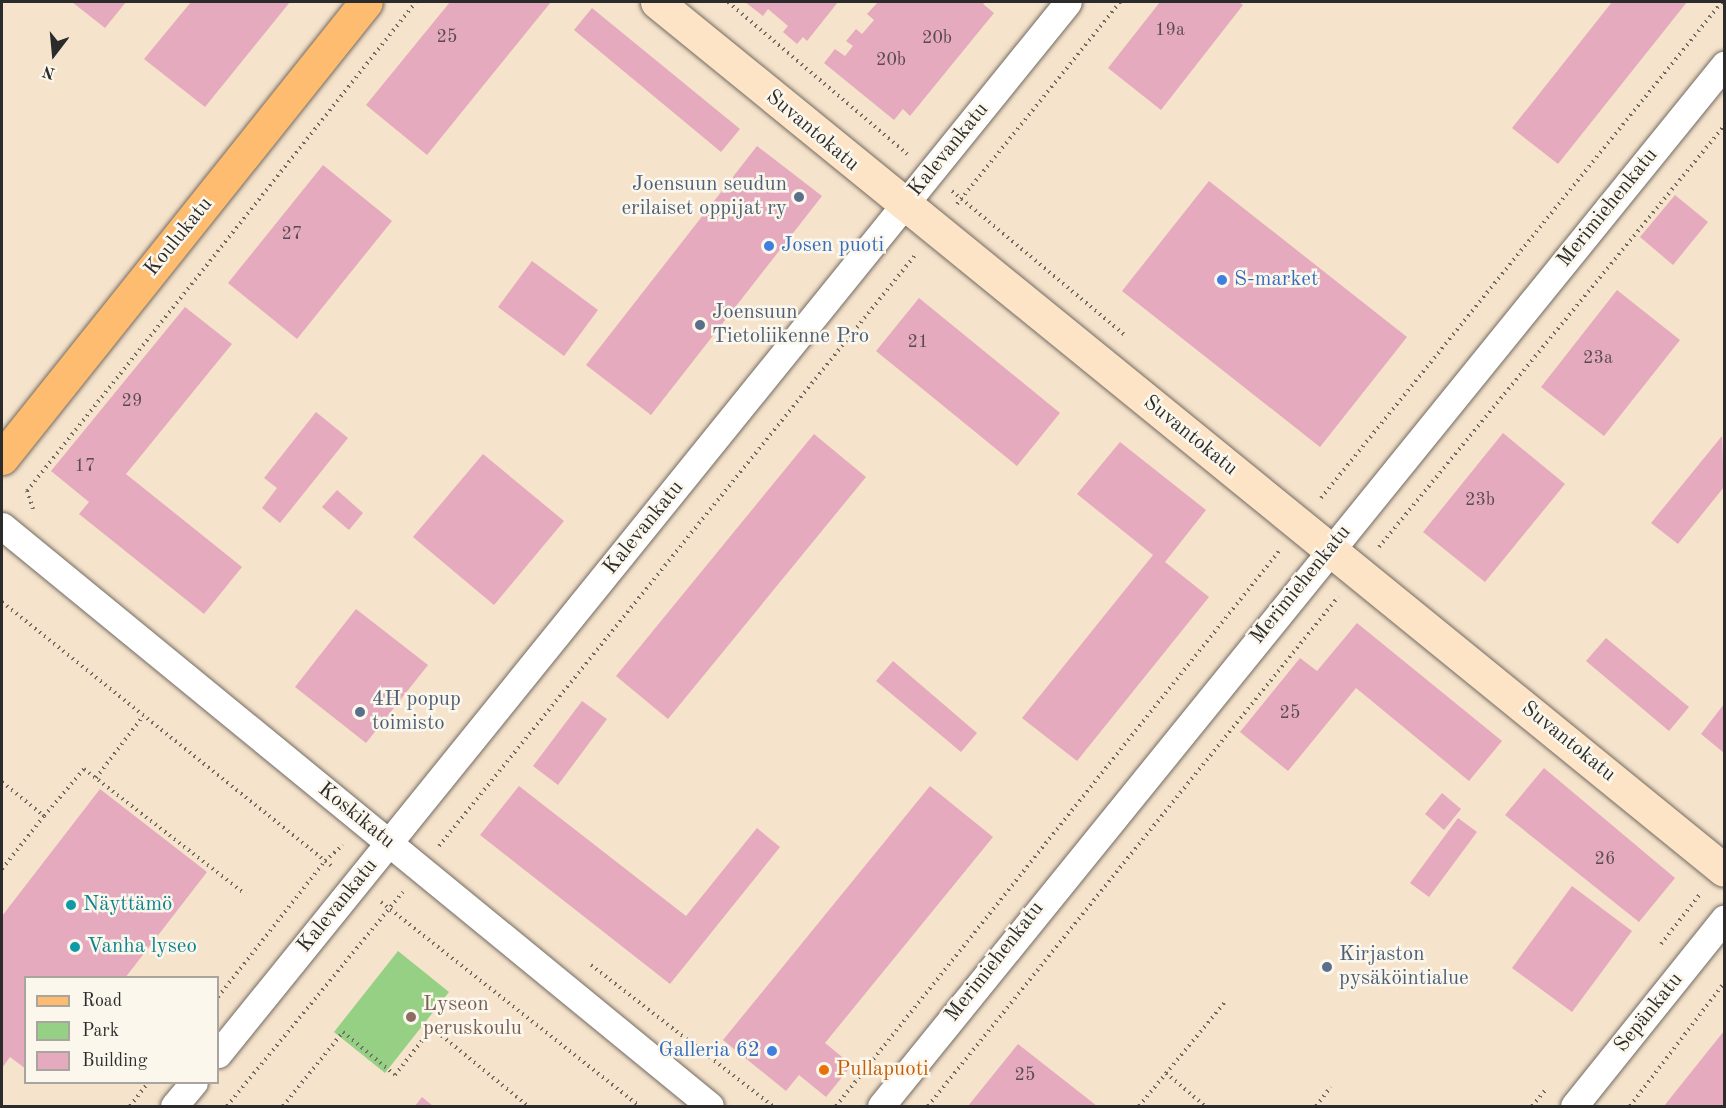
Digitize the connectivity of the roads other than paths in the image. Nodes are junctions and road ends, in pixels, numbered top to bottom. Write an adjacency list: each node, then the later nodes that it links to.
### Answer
1 (657, 2): 5 (main road, Suvantokatu)
2 (1068, 2): 5 (street, Kalevankatu)
3 (365, 6): 6 (main road, Koulukatu)
4 (1725, 65): 8 (street, Merimiehenkatu)
5 (904, 206): 8 (main road, Suvantokatu); 9 (street, Kalevankatu)
6 (2, 458)
7 (9, 532): 9 (street, Koskikatu)
8 (1330, 548): 10 (main road, Suvantokatu); 16 (street, Merimiehenkatu)
9 (388, 842): 12 (street, Kalevankatu); 15 (street, Koskikatu)
10 (1725, 870)
11 (1725, 919): 17 (street, Sepänkatu)
12 (219, 1053)
13 (193, 1084): 14 (street)
14 (174, 1107)
15 (710, 1107)
16 (880, 1107)
17 (1574, 1107)

